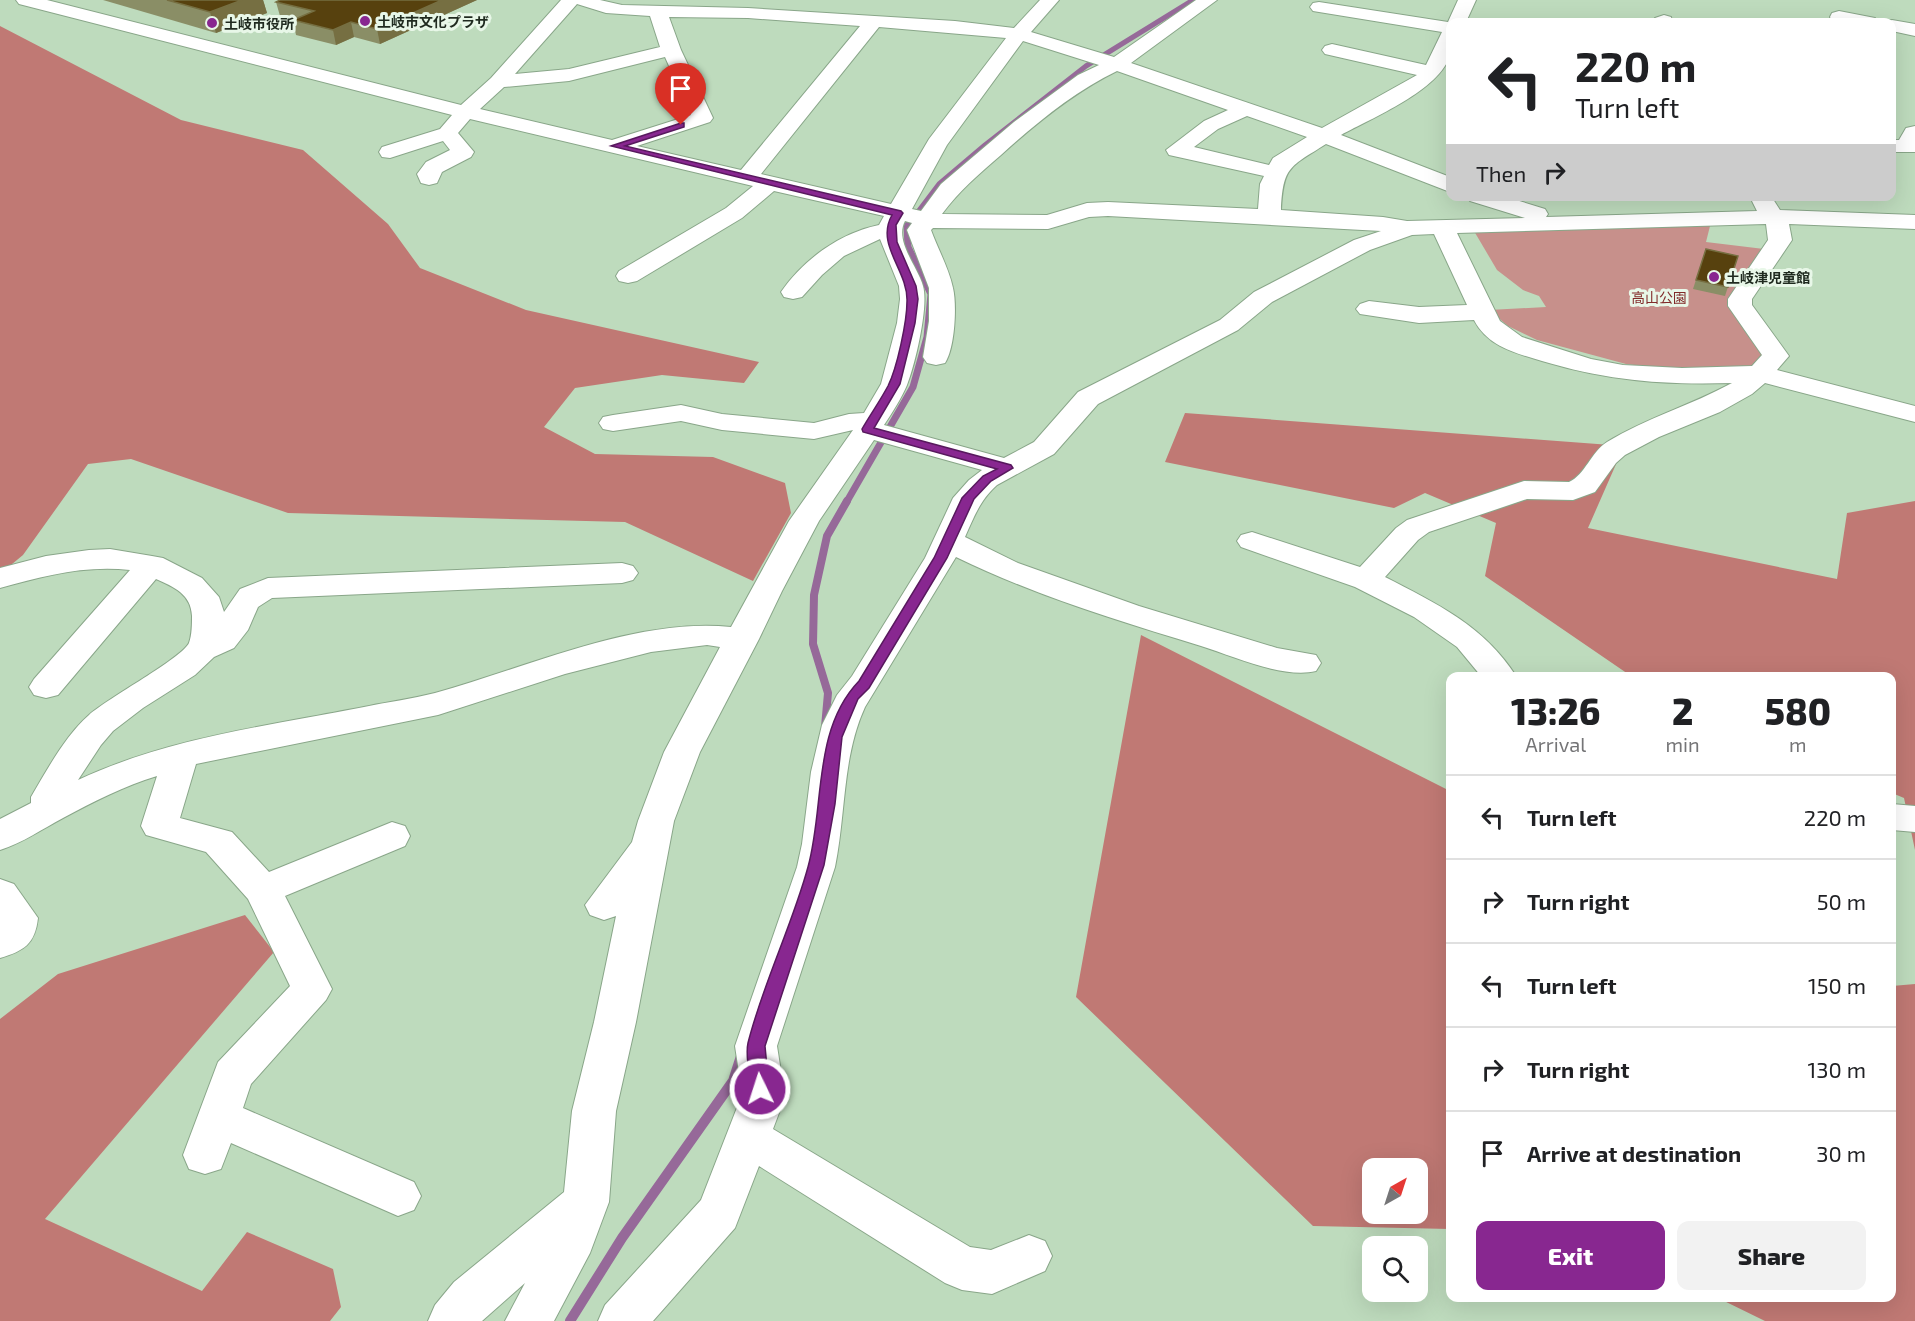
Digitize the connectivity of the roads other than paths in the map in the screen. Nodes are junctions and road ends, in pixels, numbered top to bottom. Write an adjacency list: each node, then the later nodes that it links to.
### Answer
1 (25, 0): 26 (street)
2 (572, 0): 24 (street)
3 (583, 0): 8 (street)
4 (1050, 0): 17 (street)
5 (1208, 0): 21 (street)
6 (1467, 0): 11 (street)
7 (1319, 8): 9 (street)
8 (658, 12): 13 (street); 19 (street)
9 (1357, 13): 14 (street); 20 (street)
10 (1836, 13): 12 (street)
11 (1458, 18)
12 (1854, 18)
13 (874, 21): 17 (street); 36 (street)
14 (1446, 27)
15 (1896, 27): 16 (street)
16 (1915, 30)
17 (1019, 34): 21 (street); 43 (street)
18 (1446, 43): 23 (street)
19 (671, 50): 24 (street); 30 (street)
20 (1332, 50): 22 (street); 23 (street)
21 (1106, 60): 25 (street); 43 (street)
22 (1313, 60)
23 (1432, 72): 29 (street)
24 (498, 82): 26 (street)
25 (1246, 109): 29 (street); 35 (street)
26 (465, 112): 28 (street); 30 (street)
27 (1913, 132): 31 (street)
28 (447, 133): 32 (street); 37 (street)
29 (1324, 136): 35 (street); 39 (street)
30 (615, 146): 36 (street)
31 (1896, 146)
32 (390, 152)
33 (1896, 163): 34 (street)
34 (1915, 168)
35 (1276, 173): 42 (street)
36 (747, 177): 38 (street)
37 (429, 178)
38 (771, 182): 43 (street); 48 (street)
39 (1446, 183)
40 (1493, 201): 44 (street)
41 (1768, 207): 44 (street); 45 (street); 54 (street)
42 (1269, 216): 43 (street); 47 (street)
43 (909, 219): 49 (street); 49 (street); 50 (street)
44 (1558, 222): 46 (street)
45 (1915, 222)
46 (1442, 227): 47 (street); 52 (street)
47 (1407, 228): 58 (street)
48 (628, 276)
49 (926, 287): 53 (street); 57 (street)
50 (793, 292)
51 (1369, 309): 52 (street)
52 (1483, 312): 54 (street)
53 (936, 357)
54 (1761, 374): 55 (street); 64 (street)
55 (1915, 414)
56 (613, 423): 57 (street)
57 (879, 430): 58 (street); 65 (street)
58 (1007, 468): 59 (street)
59 (948, 541): 67 (street); 81 (street)
60 (1252, 541): 64 (street)
61 (152, 565): 63 (street); 66 (street); 69 (street)
62 (622, 573): 66 (street)
63 (0, 578)
64 (1366, 580): 68 (street)
65 (743, 639): 70 (street); 76 (street)
66 (203, 649): 71 (street)
67 (1304, 663)
68 (1496, 672)
69 (46, 687)
70 (181, 755): 71 (street); 77 (street)
71 (49, 809): 74 (street)
72 (1896, 817): 73 (street)
73 (1915, 819)
74 (0, 836)
75 (392, 836): 77 (street)
76 (650, 848): 79 (street); 83 (street)
77 (263, 890): 82 (street)
78 (0, 894): 80 (street)
79 (604, 905)
80 (0, 943)
81 (749, 1137): 84 (street); 87 (street)
82 (398, 1196)
83 (586, 1202): 85 (street); 86 (street)
84 (1029, 1256)
85 (452, 1321)
86 (529, 1321)
87 (622, 1321)

